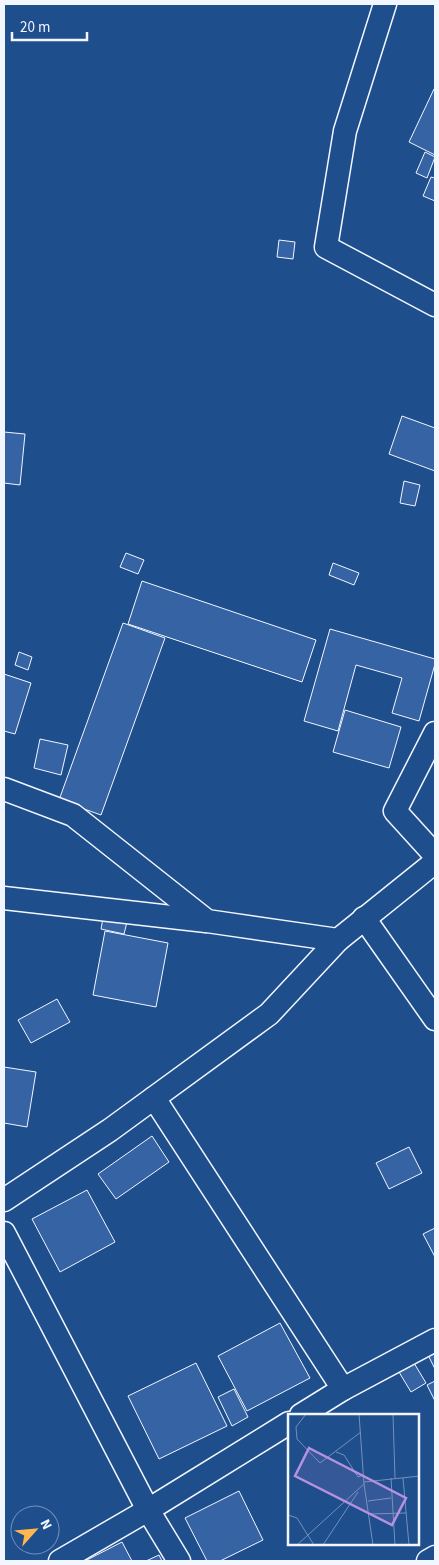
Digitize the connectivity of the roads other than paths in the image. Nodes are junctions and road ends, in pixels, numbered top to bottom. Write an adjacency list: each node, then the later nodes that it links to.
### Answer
1 (385, 4): 2 (street)
2 (435, 305)
3 (435, 733): 5 (street)
4 (4, 789): 9 (street)
5 (435, 855)
6 (435, 862): 8 (street)
7 (4, 898): 9 (street)
8 (364, 918): 10 (street); 11 (street)
9 (207, 921): 10 (street)
10 (338, 940): 12 (street)
11 (435, 1019)
12 (154, 1098): 13 (street); 16 (street)
13 (4, 1200)
14 (4, 1233): 19 (street)
15 (435, 1340): 16 (street)
16 (343, 1389): 17 (street)
17 (303, 1414)
18 (288, 1424): 19 (street)
19 (148, 1510): 21 (street); 22 (street)
20 (435, 1557): 23 (street)
21 (60, 1561)
22 (179, 1561)
23 (428, 1561)

